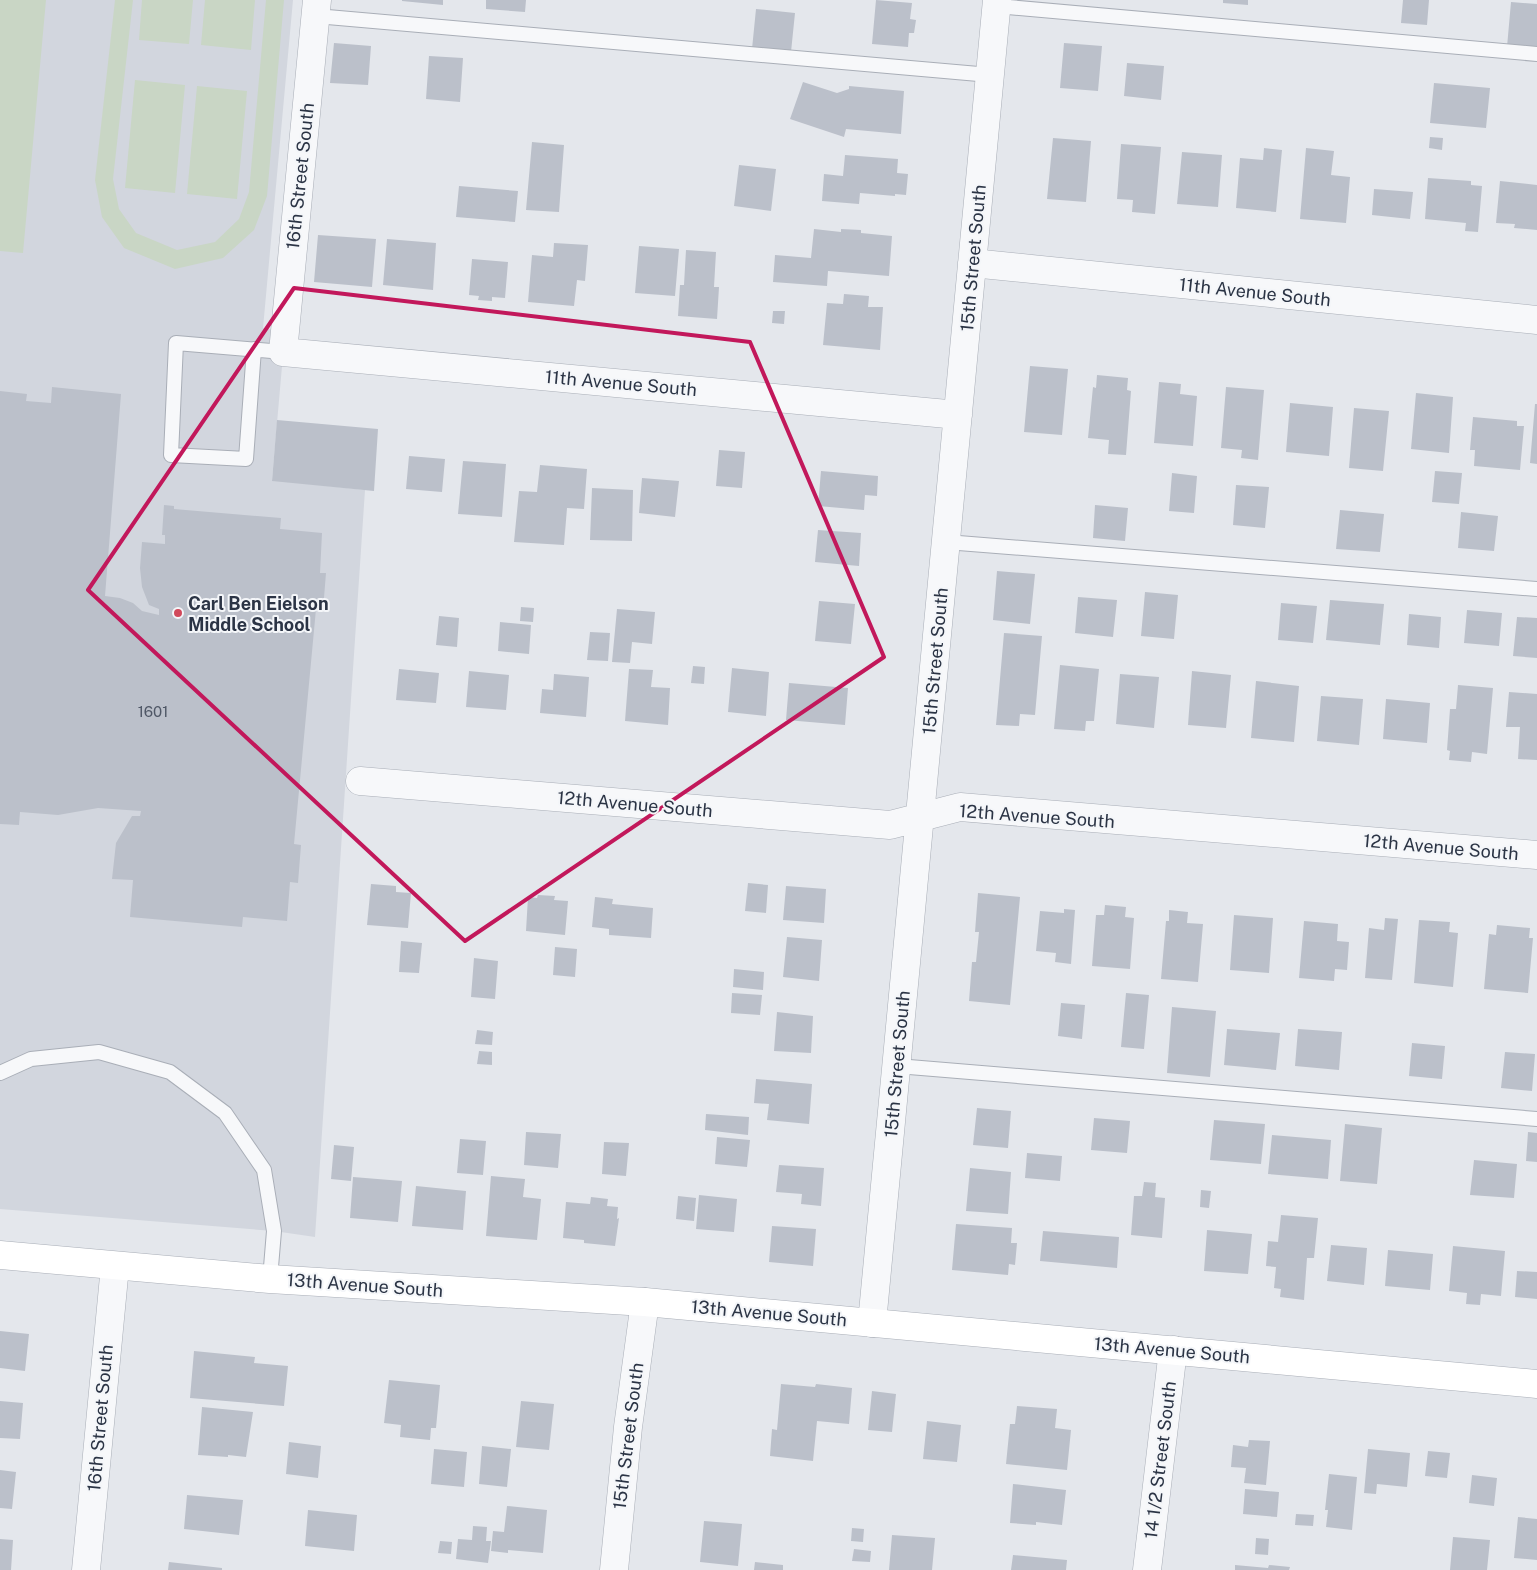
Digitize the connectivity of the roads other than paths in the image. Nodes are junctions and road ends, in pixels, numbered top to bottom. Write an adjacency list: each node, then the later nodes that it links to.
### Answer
1 (997, 3): 3 (lane); 4 (street, 15th Street South)
2 (317, 8): 4 (lane); 8 (street, 16th Street South)
3 (1537, 54)
4 (990, 74): 5 (street, 15th Street South)
5 (972, 263): 6 (street, 11th Avenue South); 9 (street, 15th Street South)
6 (1537, 320)
7 (254, 349): 7 (lane); 8 (lane)
8 (283, 352): 9 (street, 11th Avenue South)
9 (958, 415): 10 (street, 15th Street South)
10 (946, 542): 11 (lane); 13 (street, 15th Street South)
11 (1537, 589)
12 (360, 781): 13 (street, 12th Avenue South)
13 (920, 818): 14 (street, 12th Avenue South); 15 (street, 15th Street South)
14 (1537, 855)
15 (897, 1066): 17 (lane); 22 (street, 15th Street South)
16 (0, 1073): 20 (lane)
17 (1537, 1119)
18 (0, 1255): 19 (main road, 13th Avenue South)
19 (115, 1266): 20 (main road, 13th Avenue South); 25 (street, 16th Street South)
20 (270, 1279): 21 (main road, 13th Avenue South)
21 (645, 1302): 22 (main road, 13th Avenue South); 26 (street, 15th Street South)
22 (872, 1323): 23 (main road, 13th Avenue South)
23 (1173, 1350): 24 (main road, 13th Avenue South); 27 (street, 14 1/2 Street South)
24 (1537, 1384)
25 (86, 1570)
26 (614, 1570)
27 (1147, 1570)

